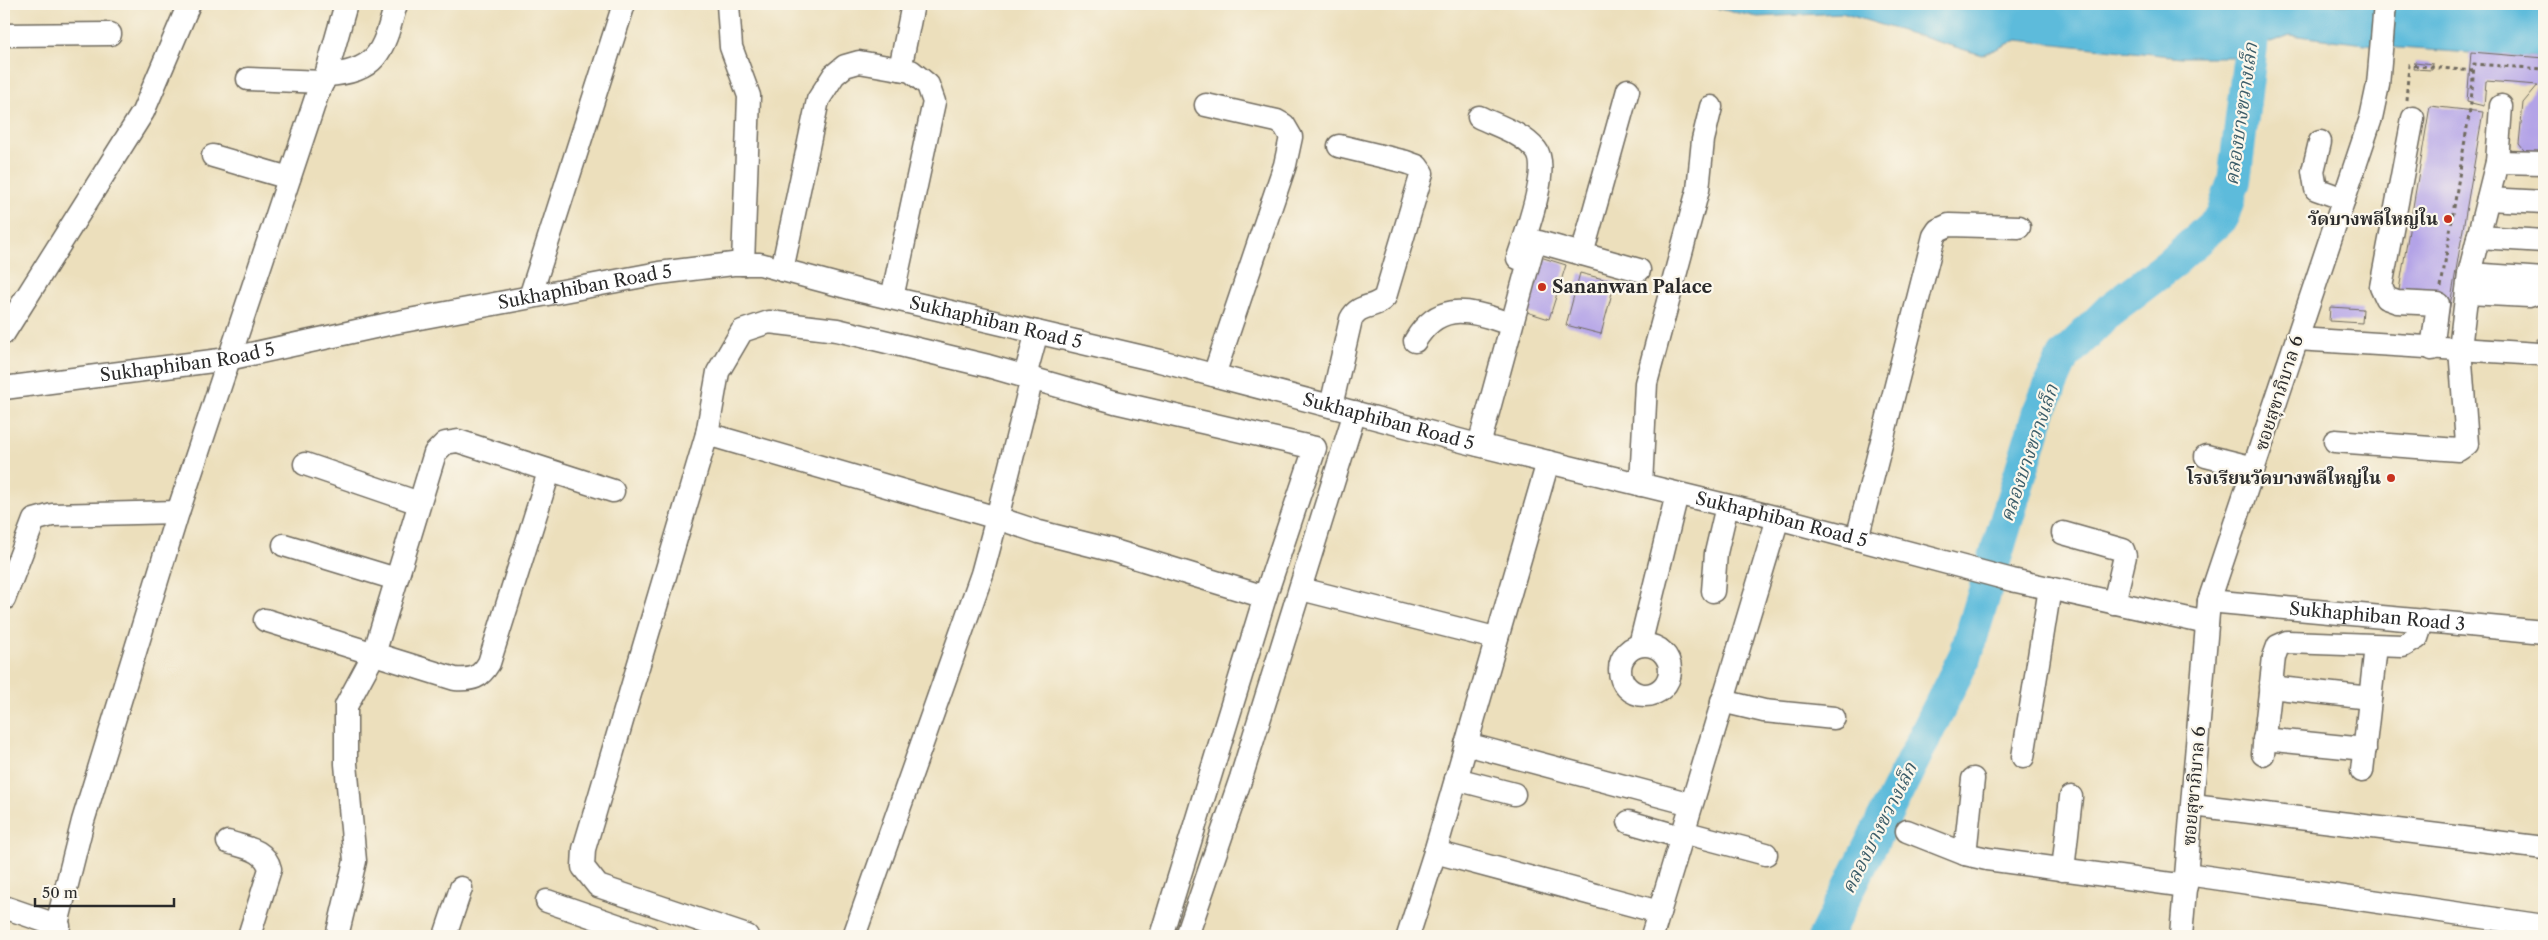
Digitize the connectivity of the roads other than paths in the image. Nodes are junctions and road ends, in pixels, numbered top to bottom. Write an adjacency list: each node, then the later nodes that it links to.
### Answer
1 (190, 4): 42 (street)
2 (346, 4): 12 (street)
3 (396, 4): 12 (street)
4 (624, 4): 38 (street)
5 (728, 4): 32 (street)
6 (913, 4): 10 (street)
7 (2385, 4): 25 (street, ซอยสุขาภิบาล 6)
8 (110, 34): 9 (street)
9 (4, 35)
10 (900, 69): 33 (street); 39 (street)
11 (248, 79): 12 (street)
12 (324, 79): 24 (street)
13 (1628, 90): 31 (street)
14 (1206, 105): 49 (street)
15 (2501, 106): 22 (street)
16 (1711, 107): 62 (street)
17 (2409, 110): 45 (street)
18 (1479, 117): 40 (street)
19 (2320, 142): 25 (street)
20 (1339, 146): 52 (street)
21 (213, 156): 24 (street)
22 (2497, 162): 23 (street); 26 (street)
23 (2544, 163)
24 (289, 178): 48 (street)
25 (2344, 199): 43 (street, ซอยสุขาภิบาล 6)
26 (2488, 199): 27 (street); 29 (street)
27 (2544, 202)
28 (2020, 227): 71 (street)
29 (2478, 237): 30 (street); 36 (street)
30 (2544, 241)
31 (1582, 254): 34 (street); 56 (street)
32 (743, 264): 33 (street, Sukhaphiban Road 5); 38 (street, Sukhaphiban Road 5)
33 (782, 270): 39 (street, Sukhaphiban Road 5)
34 (1639, 270)
35 (2544, 280): 36 (street)
36 (2468, 284): 37 (street); 46 (street)
37 (2544, 286)
38 (530, 297): 48 (street, Sukhaphiban Road 5)
39 (892, 298): 41 (street, Sukhaphiban Road 5)
40 (1501, 321): 44 (street); 56 (street)
41 (1037, 332): 49 (street, Sukhaphiban Road 5); 50 (street)
42 (4, 333)
43 (2297, 339): 45 (street); 60 (street, ซอยสุขาภิบาล 6)
44 (1415, 340)
45 (2432, 348): 46 (street)
46 (2460, 348): 47 (street); 55 (street)
47 (2539, 354)
48 (228, 359): 51 (street, Sukhaphiban Road 5); 67 (street)
49 (1214, 375): 52 (street, Sukhaphiban Road 5)
50 (1028, 377): 54 (street); 68 (street); 77 (street)
51 (4, 388)
52 (1331, 406): 53 (street, Sukhaphiban Road 5)
53 (1355, 412): 56 (street, Sukhaphiban Road 5); 126 (street)
54 (707, 434): 68 (street); 123 (street)
55 (2335, 442)
56 (1473, 443): 58 (street, Sukhaphiban Road 5)
57 (2206, 456): 60 (street)
58 (1548, 462): 62 (street, Sukhaphiban Road 5); 85 (street)
59 (305, 464): 65 (street)
60 (2254, 468): 79 (street, ซอยสุขาภิบาล 6)
61 (549, 472): 63 (street); 65 (street); 88 (street)
62 (1640, 485): 64 (street, Sukhaphiban Road 5)
63 (614, 491)
64 (1677, 494): 66 (street, Sukhaphiban Road 5); 86 (street)
65 (420, 503): 73 (street)
66 (1727, 506): 69 (street, Sukhaphiban Road 5); 76 (street)
67 (178, 512): 78 (street); 118 (street)
68 (997, 518): 77 (street); 124 (street)
69 (1778, 518): 71 (street, Sukhaphiban Road 5); 91 (street)
70 (2063, 533): 80 (street)
71 (1857, 539): 74 (street, Sukhaphiban Road 5)
72 (284, 544): 73 (street)
73 (396, 579): 88 (street)
74 (2050, 588): 80 (street, Sukhaphiban Road 5); 95 (street)
75 (1305, 590): 85 (street)
76 (1713, 591)
77 (1265, 597): 125 (street)
78 (4, 599)
79 (2209, 601): 82 (street, Sukhaphiban Road 3); 83 (street, ซอยสุขาภิบาล 6)
80 (2114, 603): 83 (street, Sukhaphiban Road 5)
81 (265, 620): 88 (street)
82 (2423, 620): 84 (street, Sukhaphiban Road 3); 87 (street)
83 (2207, 623): 102 (street, ซอยสุขาภิบาล 6)
84 (2544, 632)
85 (1495, 638): 93 (street)
86 (1640, 646)
87 (2376, 646): 89 (street); 90 (street)
88 (374, 654): 120 (street)
89 (2270, 687): 90 (street); 94 (street)
90 (2370, 698): 94 (street)
91 (1722, 701): 92 (street); 101 (street)
92 (1834, 718)
93 (1466, 744): 97 (street); 101 (street)
94 (2366, 749): 96 (street)
95 (2023, 757)
96 (2362, 771)
97 (1456, 779): 99 (street); 108 (street)
98 (1973, 779): 110 (street)
99 (1514, 794)
100 (2071, 797): 111 (street)
101 (1691, 804): 105 (street)
102 (2193, 805): 107 (street); 112 (street, ซอยสุขาภิบาล 6)
103 (1629, 822): 105 (street)
104 (1907, 831): 110 (street)
105 (1682, 834): 109 (street); 116 (street)
106 (228, 842): 119 (street)
107 (2544, 848)
108 (1435, 852): 116 (street); 127 (street)
109 (1766, 854)
110 (1965, 854): 111 (street)
111 (2063, 870): 112 (street)
112 (2186, 880): 117 (street); 129 (street, ซอยสุขาภิบาล 6)
113 (461, 888): 121 (street)
114 (547, 901): 122 (street)
115 (4, 907): 118 (street)
116 (1659, 912): 128 (street)
117 (2544, 926)
118 (56, 931)
119 (248, 936)
120 (336, 936)
121 (445, 936)
122 (648, 936)
123 (746, 936)
124 (854, 936)
125 (1161, 936)
126 (1187, 936)
127 (1408, 936)
128 (1652, 936)
129 (2180, 936)

